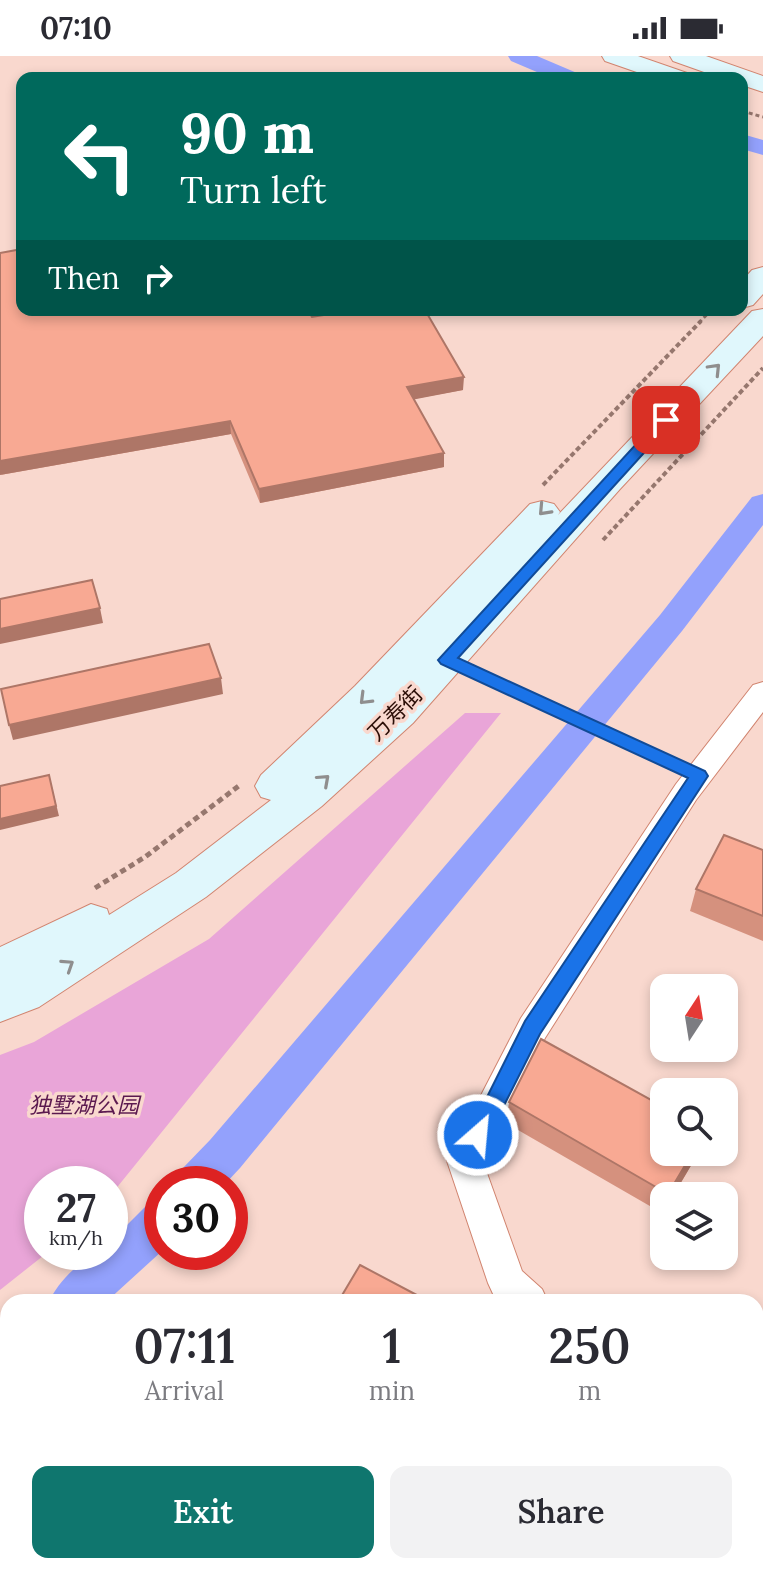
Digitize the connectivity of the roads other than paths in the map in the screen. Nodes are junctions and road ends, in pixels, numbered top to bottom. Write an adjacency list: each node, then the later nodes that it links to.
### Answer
1 (614, 56): 3 (street)
2 (682, 56): 4 (street)
3 (661, 72)
4 (728, 72)
5 (763, 276): 6 (street)
6 (748, 292)
7 (725, 316): 12 (street, 万寿街, one-way to 12)
8 (763, 318): 9 (street, 万寿街, one-way to 8)
9 (447, 660): 11 (lane); 13 (street, 万寿街, one-way to 9)
10 (763, 692): 11 (street)
11 (699, 776): 14 (street)
12 (0, 968)
13 (0, 1002)
14 (520, 1294)

